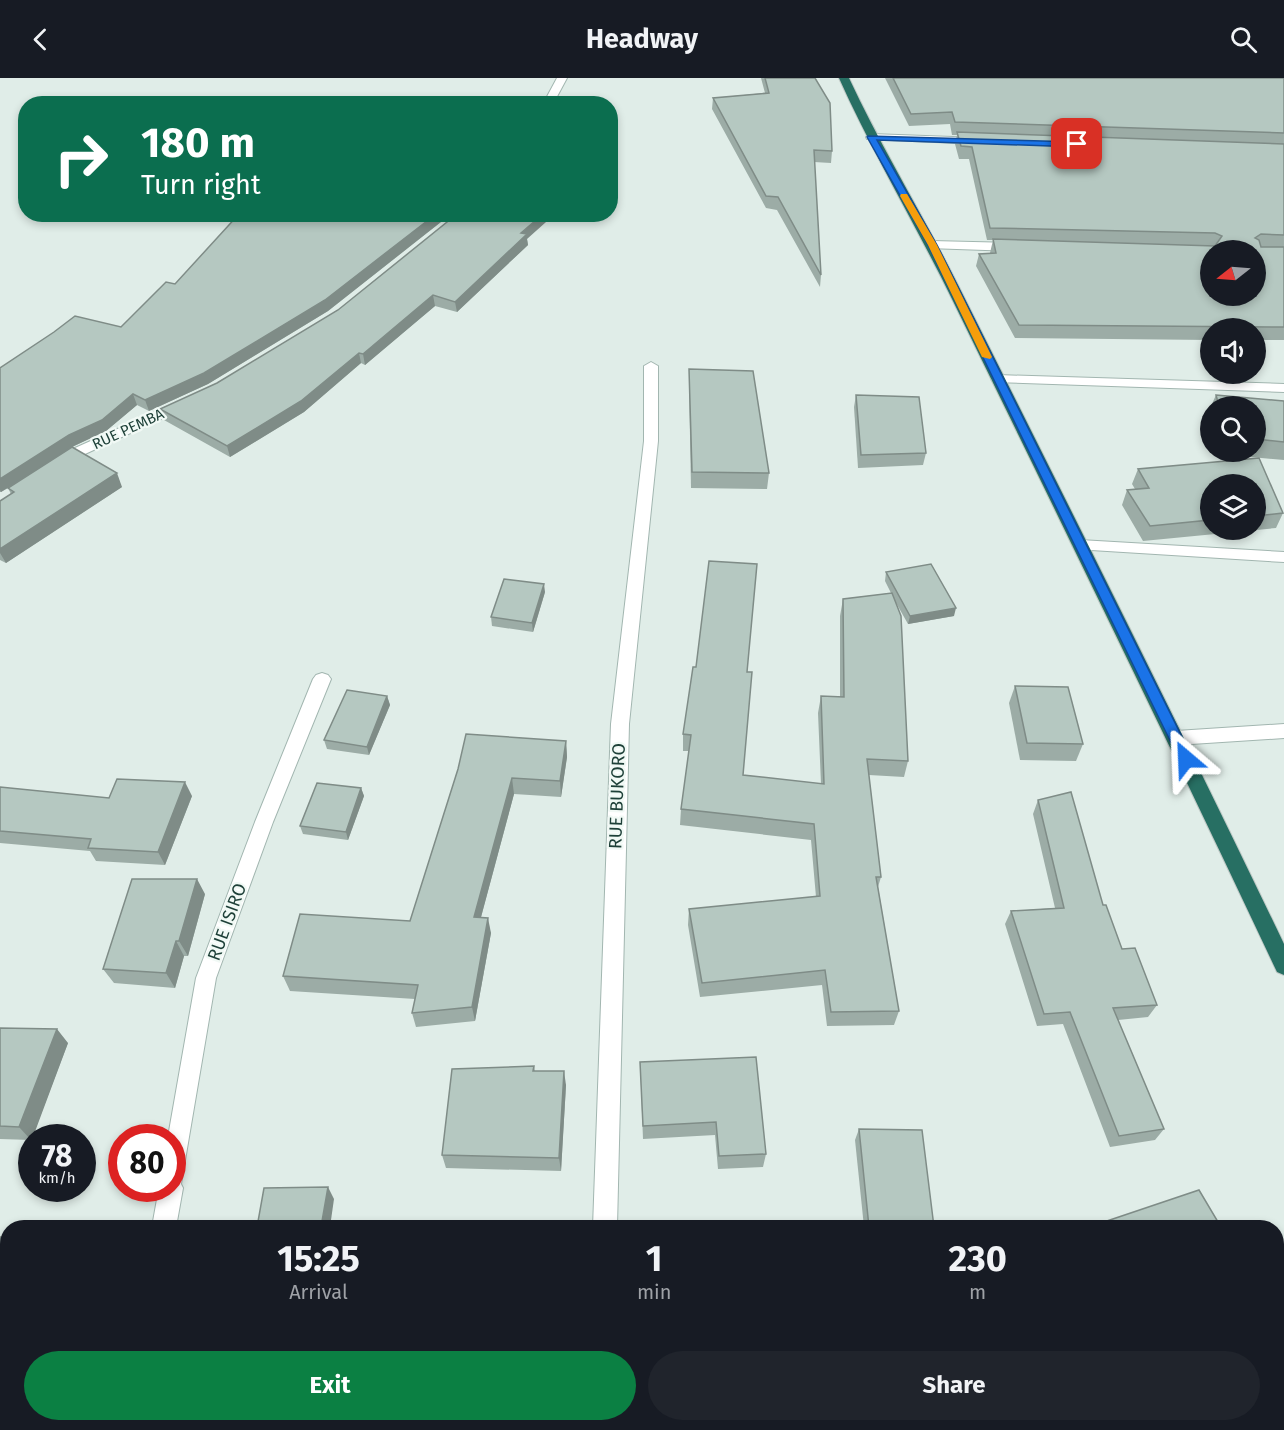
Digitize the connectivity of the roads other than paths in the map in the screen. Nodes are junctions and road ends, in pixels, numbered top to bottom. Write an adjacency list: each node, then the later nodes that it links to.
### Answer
1 (561, 78): 3 (street)
2 (844, 78): 4 (highway)
3 (552, 96)
4 (871, 137): 5 (street); 6 (highway)
5 (989, 141)
6 (932, 245): 7 (street); 9 (highway)
7 (1025, 247)
8 (651, 366): 22 (street, RUE BUKORO)
9 (998, 379): 10 (street); 13 (highway)
10 (1284, 388)
11 (193, 399): 12 (street, RUE PEMBA)
12 (50, 470)
13 (1080, 545): 14 (street); 17 (highway)
14 (1284, 557)
15 (322, 679): 19 (street, RUE ISIRO)
16 (1284, 731): 17 (street)
17 (1176, 738): 18 (highway)
18 (1284, 966)
19 (181, 1124)
20 (168, 1202): 21 (street)
21 (165, 1220)
22 (605, 1220)

